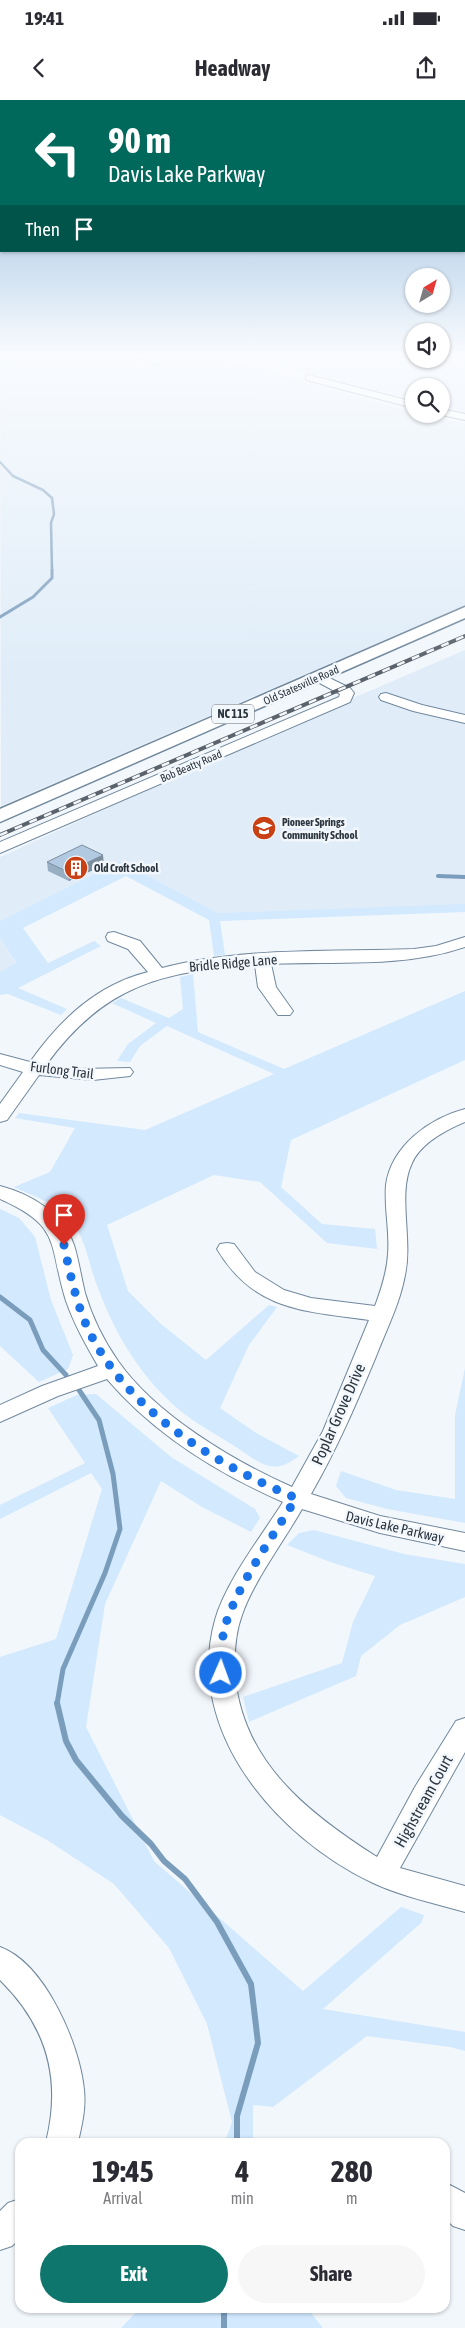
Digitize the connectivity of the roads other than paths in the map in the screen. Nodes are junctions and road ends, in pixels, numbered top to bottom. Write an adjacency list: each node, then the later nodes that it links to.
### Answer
1 (465, 612): 2 (main road, Old Statesville Road / NC 115)
2 (319, 677): 5 (main road, Old Statesville Road / NC 115); 6 (street, Bob Beatty Road)
3 (386, 697): 4 (street)
4 (465, 719)
5 (0, 816)
6 (0, 848)
7 (114, 937): 10 (street)
8 (465, 942): 9 (street, Bridle Ridge Lane)
9 (262, 960): 10 (street, Bridle Ridge Lane); 11 (street)
10 (158, 973): 13 (street, Bridle Ridge Lane)
11 (284, 1011)
12 (0, 1059): 13 (street, Furlong Trail)
13 (36, 1068): 14 (street, Furlong Trail); 16 (street, Bridle Ridge Lane)
14 (124, 1072)
15 (465, 1115): 19 (street, Poplar Grove Drive)
16 (0, 1116)
17 (0, 1192): 20 (street, Davis Lake Parkway)
18 (227, 1249): 19 (street)
19 (381, 1314): 22 (street, Poplar Grove Drive)
20 (112, 1369): 21 (street); 22 (street, Davis Lake Parkway)
21 (0, 1414)
22 (296, 1498): 23 (street, Davis Lake Parkway); 25 (street, Poplar Grove Drive)
23 (465, 1542)
24 (465, 1729): 25 (street, Highstream Court)
25 (382, 1874): 26 (street, Poplar Grove Drive)
26 (465, 1898)
27 (0, 1960): 28 (street)
28 (63, 2138)
29 (15, 2220): 30 (street)
30 (0, 2234)

